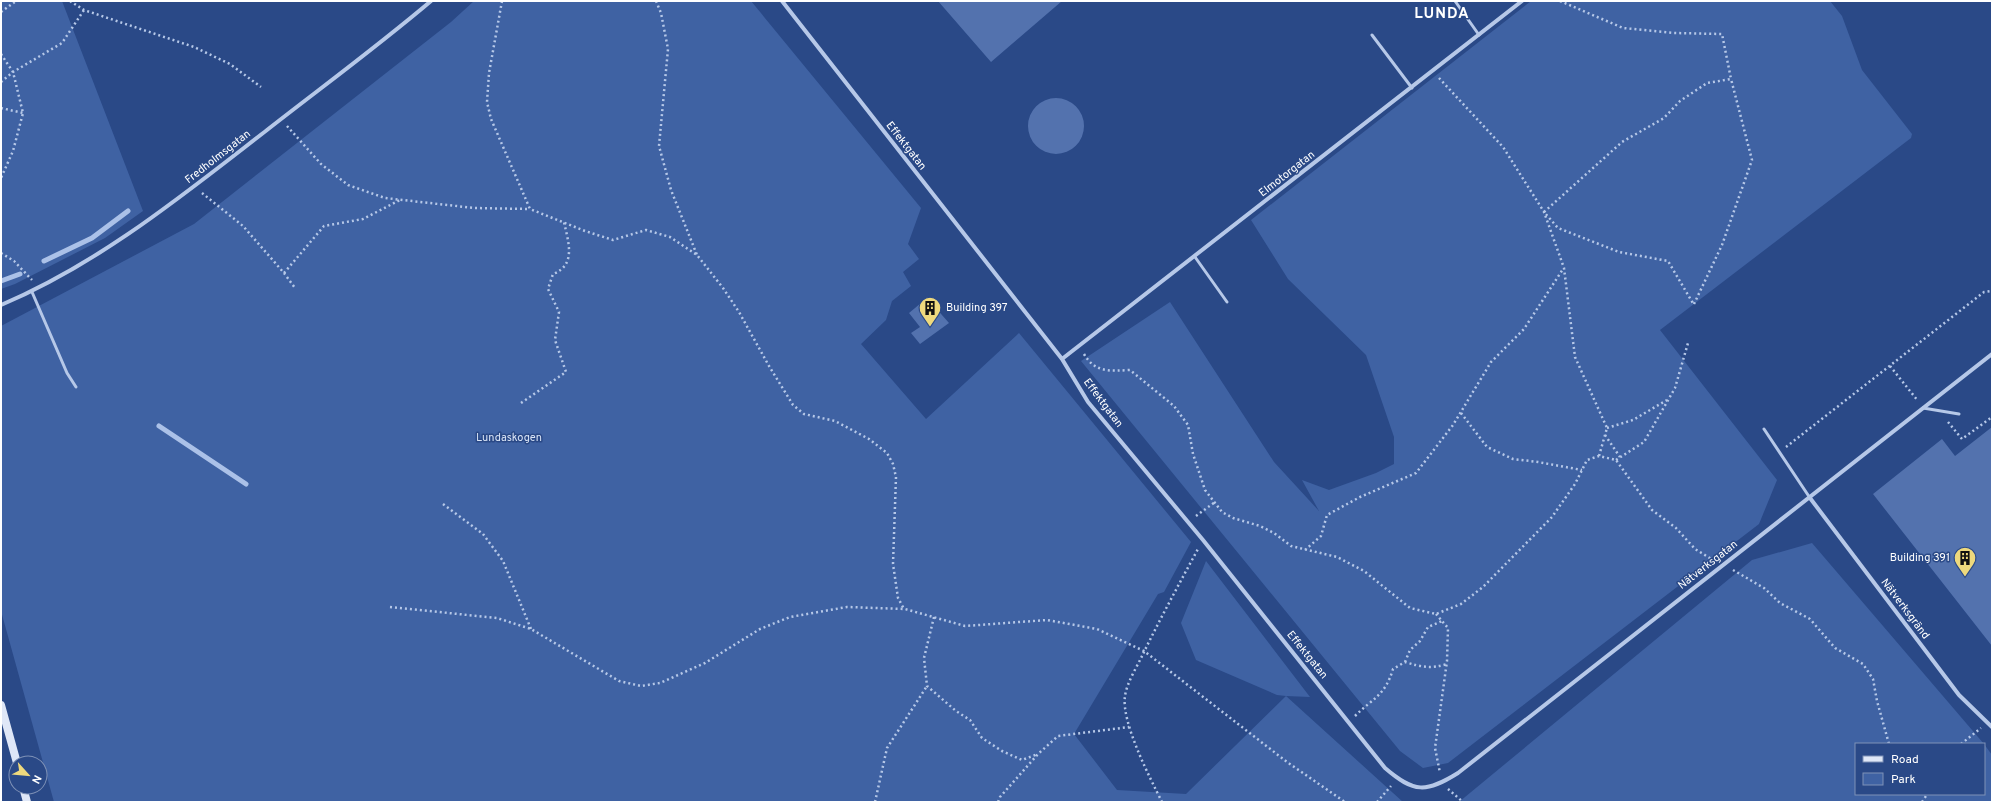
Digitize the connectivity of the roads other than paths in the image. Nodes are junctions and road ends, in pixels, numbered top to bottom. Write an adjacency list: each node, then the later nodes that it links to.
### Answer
1 (431, 1): 9 (street, Fredholmsgatan)
2 (782, 1): 13 (street, Effektgatan)
3 (1455, 1): 6 (lane)
4 (1522, 1): 6 (street, Elmotorgatan)
5 (1372, 35): 7 (lane)
6 (1479, 35): 7 (street, Elmotorgatan)
7 (1412, 88): 8 (street, Elmotorgatan)
8 (1195, 257): 10 (lane); 13 (street, Elmotorgatan)
9 (32, 292): 11 (street, Fredholmsgatan); 14 (lane)
10 (1227, 302)
11 (1, 305)
12 (1992, 354): 15 (street, Nätverksgatan)
13 (1062, 359): 22 (street, Effektgatan)
14 (76, 387)
15 (1923, 408): 16 (lane); 18 (street, Nätverksgatan)
16 (1959, 414)
17 (1764, 429): 18 (lane)
18 (1810, 498): 20 (street, Nätverksgränd); 22 (street, Nätverksgatan)
19 (1, 705): 21 (main road)
20 (1990, 725)
21 (15, 755)
22 (1432, 786)

